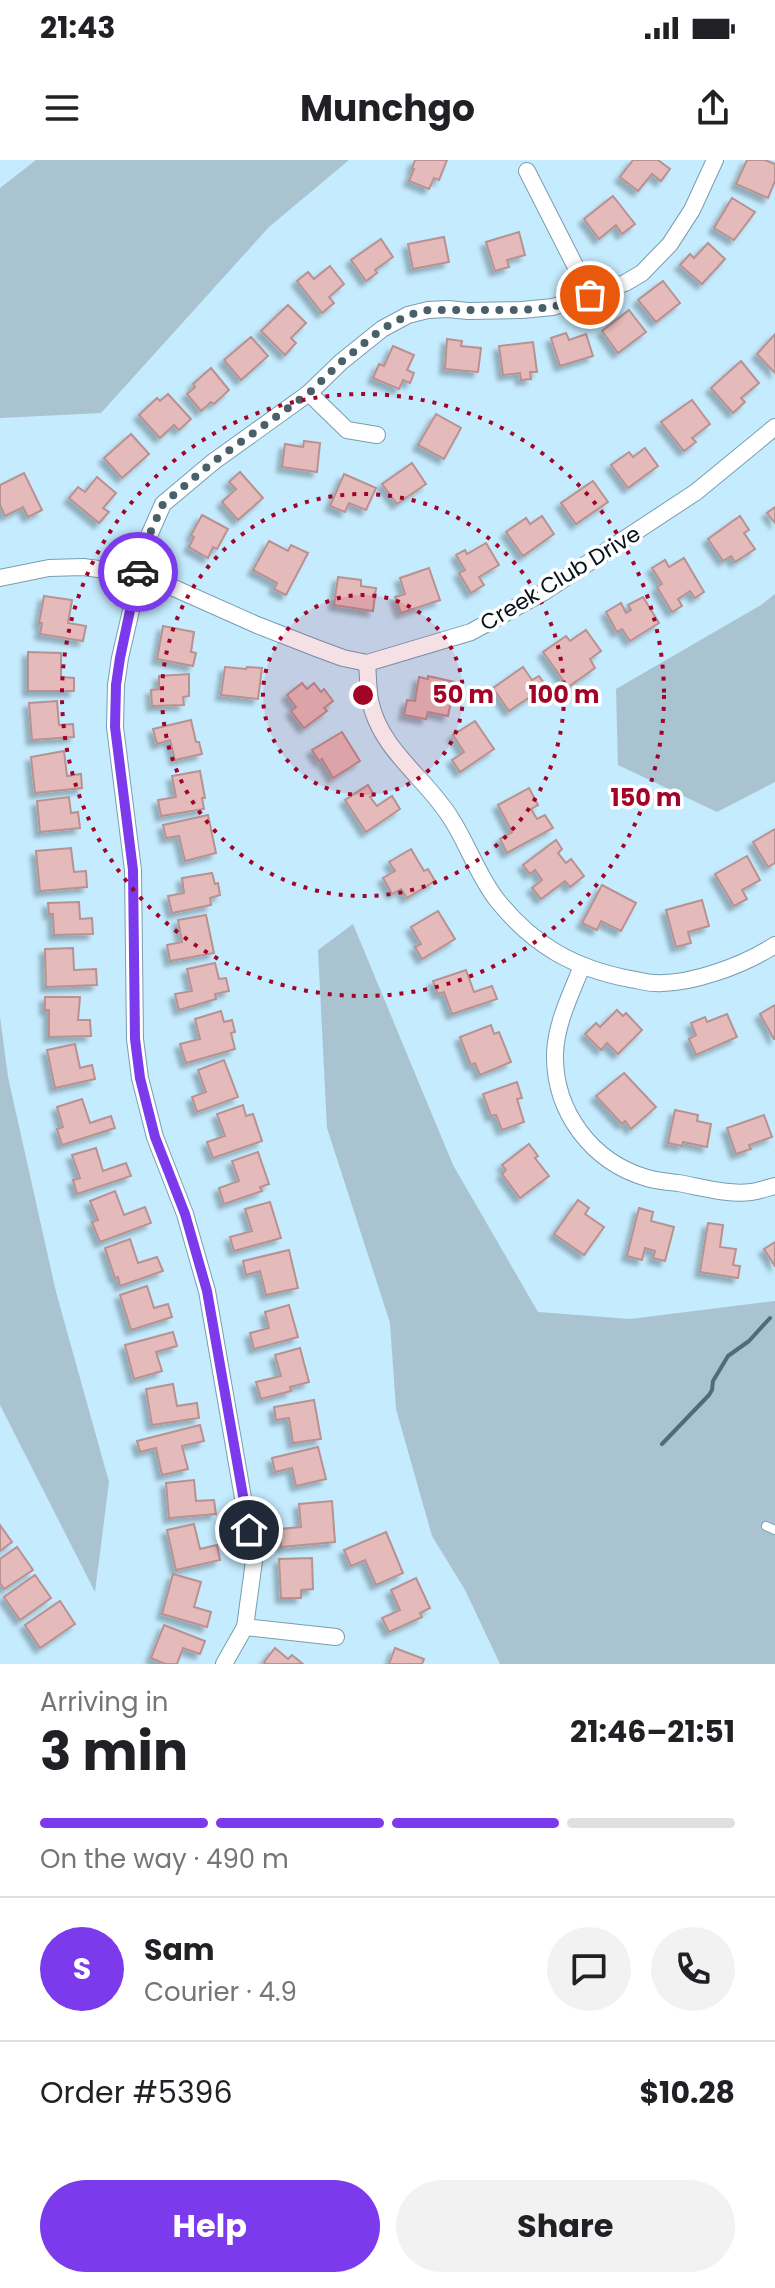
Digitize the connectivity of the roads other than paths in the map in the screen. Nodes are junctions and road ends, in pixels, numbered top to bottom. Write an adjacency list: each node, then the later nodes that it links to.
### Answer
1 (715, 160): 3 (street)
2 (527, 171): 3 (street)
3 (590, 295): 4 (street)
4 (309, 393): 6 (street); 7 (street)
5 (775, 427): 9 (street, Creek Club Drive)
6 (377, 435)
7 (137, 574): 8 (street); 9 (street); 13 (street)
8 (0, 578)
9 (367, 663): 11 (street)
10 (775, 945): 11 (street)
11 (582, 966): 12 (street)
12 (775, 1186)
13 (245, 1627): 14 (street); 15 (street)
14 (336, 1637)
15 (224, 1664)

